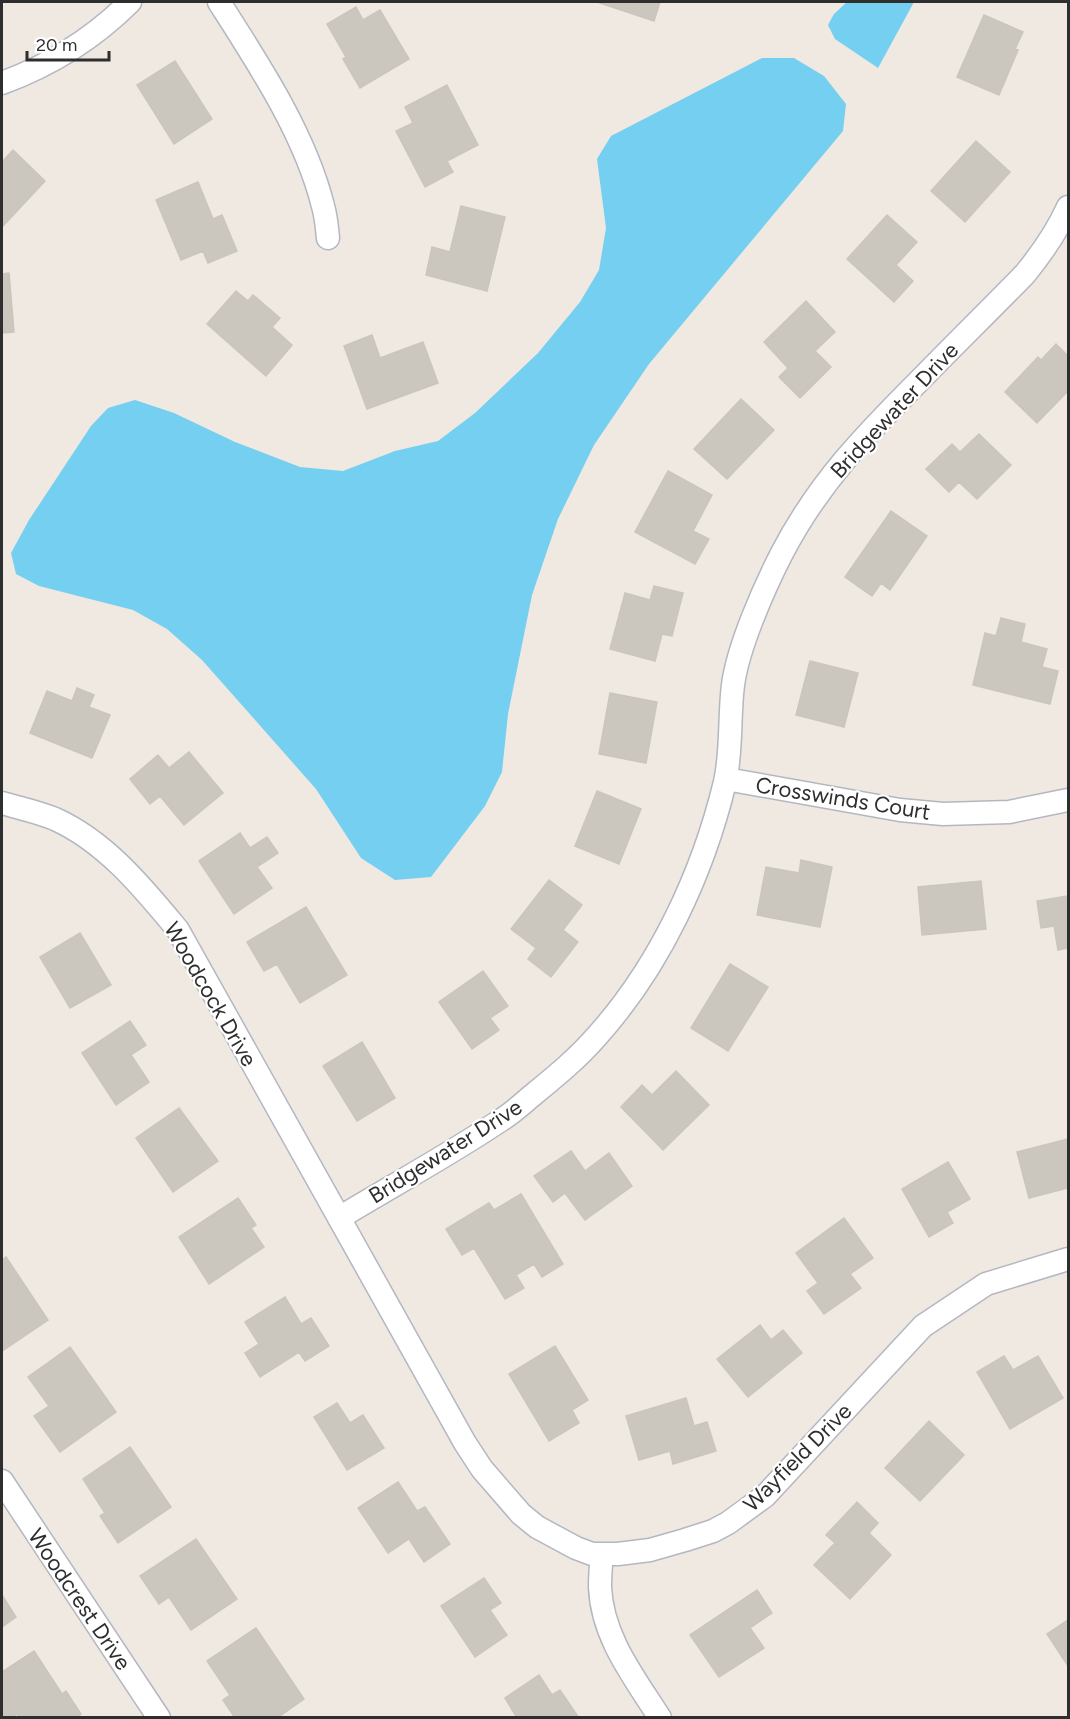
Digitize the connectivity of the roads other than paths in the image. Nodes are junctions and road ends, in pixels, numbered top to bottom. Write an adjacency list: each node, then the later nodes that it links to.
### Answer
1 (130, 2): 3 (street)
2 (219, 2): 5 (street)
3 (2, 83)
4 (1068, 207): 6 (street, Bridgewater Drive)
5 (328, 238)
6 (726, 779): 7 (street, Crosswinds Court); 9 (street, Bridgewater Drive)
7 (1068, 800)
8 (2, 803): 9 (street, Woodcock Drive)
9 (339, 1218): 12 (street, Wayfield Drive)
10 (1068, 1259): 12 (street, Wayfield Drive)
11 (2, 1481): 13 (street, Woodcrest Drive)
12 (602, 1554): 14 (street)
13 (159, 1718)
14 (660, 1718)

